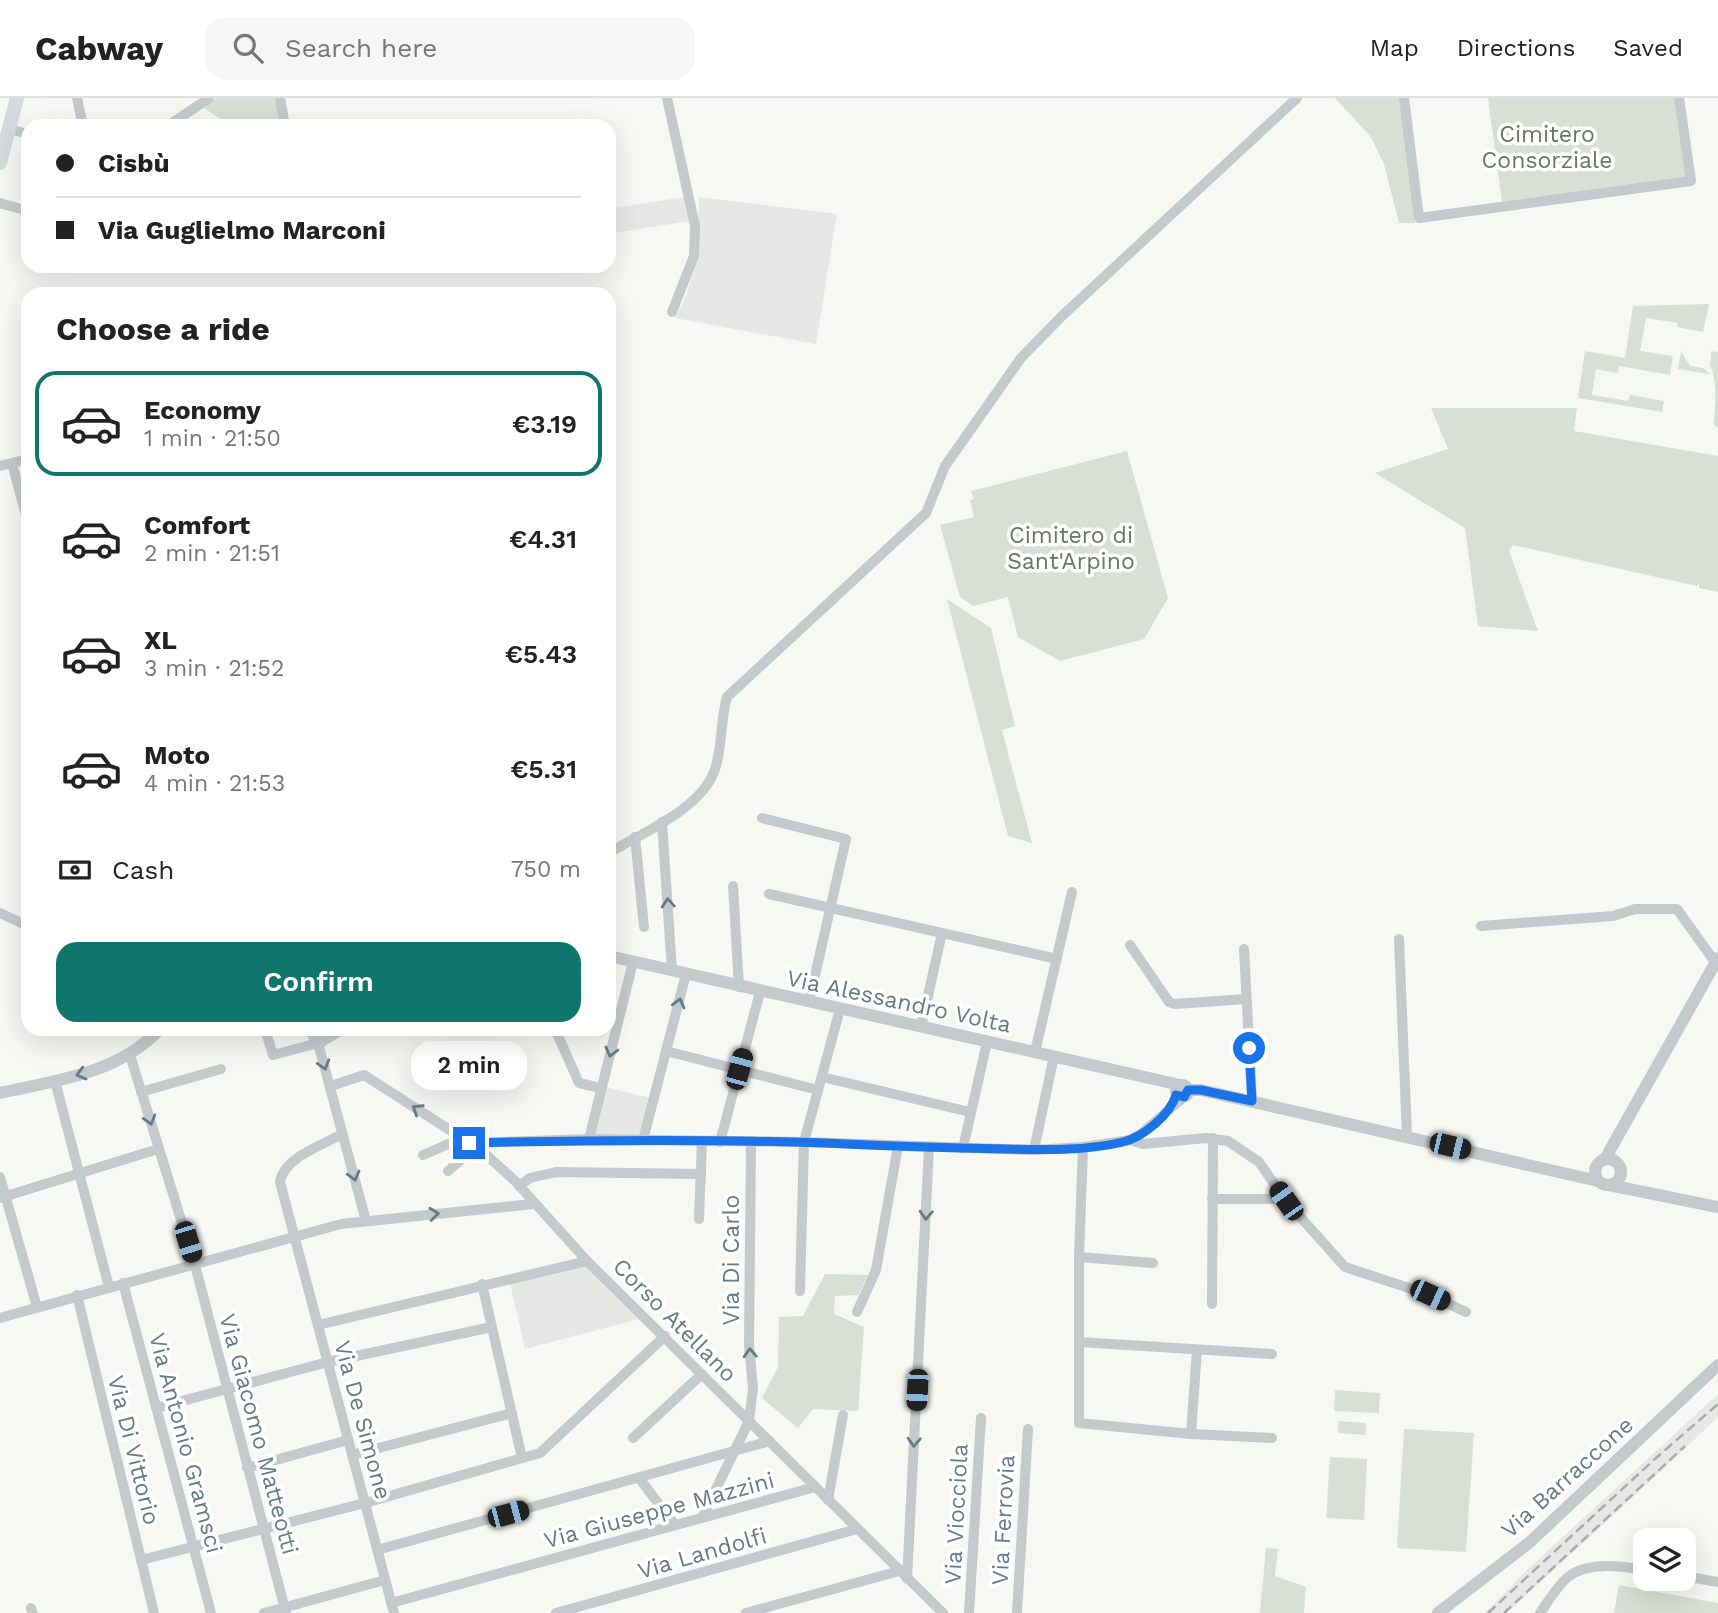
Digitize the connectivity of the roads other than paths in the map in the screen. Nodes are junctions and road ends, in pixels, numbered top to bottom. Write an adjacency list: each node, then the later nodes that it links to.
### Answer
1 (17, 98): 12 (main road)
2 (77, 98): 9 (street)
3 (209, 98): 10 (street)
4 (280, 98): 11 (street)
5 (667, 98): 16 (street)
6 (1297, 98): 22 (street)
7 (1405, 98): 8 (street)
8 (1679, 98)
9 (82, 119)
10 (178, 119)
11 (284, 119)
12 (5, 138): 13 (main road)
13 (0, 163)
14 (0, 203): 15 (street)
15 (21, 209)
16 (672, 312)
17 (21, 461): 18 (street)
18 (12, 463): 19 (street); 20 (street)
19 (0, 466)
20 (21, 497)
21 (762, 818): 28 (street)
22 (662, 822): 23 (street); 41 (street, one-way to 22)
23 (635, 837): 24 (street); 32 (street)
24 (616, 849)
25 (733, 886): 43 (street)
26 (1072, 892): 38 (street)
27 (769, 894): 28 (street)
28 (831, 907): 33 (street); 46 (street)
29 (0, 913): 30 (street)
30 (21, 923)
31 (1481, 926): 39 (street)
32 (644, 927)
33 (942, 933): 38 (street); 48 (street)
34 (1399, 939): 75 (street)
35 (1130, 945): 45 (street)
36 (1244, 949): 45 (street)
37 (616, 958): 40 (street, Via Alessandro Volta)
38 (1056, 959): 59 (street)
39 (1717, 960): 94 (street)
40 (633, 962): 41 (street, Via Alessandro Volta); 49 (street, one-way to 49)
41 (672, 971): 42 (street, Via Alessandro Volta)
42 (686, 974): 43 (street, Via Alessandro Volta); 58 (street, one-way to 42)
43 (739, 987): 44 (street, Via Alessandro Volta)
44 (760, 992): 46 (street, Via Alessandro Volta); 63 (street)
45 (1247, 999): 72 (street)
46 (810, 1002): 47 (street, Via Alessandro Volta)
47 (841, 1009): 48 (street, Via Alessandro Volta); 64 (street)
48 (921, 1027): 56 (street, Via Alessandro Volta)
49 (616, 1029)
50 (153, 1036): 60 (street)
51 (267, 1036): 57 (street)
52 (314, 1036): 57 (street)
53 (330, 1036): 57 (street)
54 (558, 1036): 67 (street)
55 (614, 1036): 67 (street, one-way to 67)
56 (987, 1042): 59 (street, Via Alessandro Volta); 73 (street)
57 (318, 1043): 66 (street, one-way to 66)
58 (666, 1051): 63 (street); 78 (street)
59 (1035, 1052): 61 (street, Via Alessandro Volta)
60 (130, 1055): 65 (street, one-way to 65); 69 (street, Via Giacomo Matteotti)
61 (1054, 1056): 71 (street, Via Alessandro Volta); 91 (street)
62 (221, 1069): 69 (street)
63 (739, 1069): 68 (street); 83 (street)
64 (822, 1077): 68 (street); 73 (street)
65 (55, 1081): 70 (street); 98 (street)
66 (331, 1086): 74 (street); 85 (street, Corso Atellano, one-way to 66)
67 (601, 1088): 77 (street)
68 (818, 1090): 84 (street)
69 (141, 1091): 90 (street, Via Giacomo Matteotti, one-way to 90)
70 (0, 1093)
71 (1180, 1094): 72 (street, Via Alessandro Volta); 79 (street)
72 (1252, 1101): 75 (street, Via Alessandro Volta)
73 (970, 1112): 89 (street)
74 (342, 1134): 109 (street, one-way to 109); 110 (street, Via De Simone)
75 (1407, 1136): 95 (street, Via Alessandro Volta)
76 (1213, 1138): 79 (street); 104 (street); 123 (street)
77 (589, 1139): 78 (street); 82 (street)
78 (643, 1140): 80 (street)
79 (1130, 1140): 88 (street)
80 (702, 1141): 83 (street); 97 (street)
81 (751, 1141): 83 (street); 84 (street); 139 (street, Via Di Carlo, one-way to 81)
82 (489, 1142): 85 (street); 93 (street)
83 (720, 1142)
84 (804, 1142): 86 (street); 118 (street)
85 (469, 1143): 92 (street); 93 (street, Corso Atellano); 96 (street)
86 (898, 1146): 87 (street); 122 (street)
87 (929, 1147): 89 (street); 164 (street, one-way to 164)
88 (1083, 1147): 91 (street); 111 (street)
89 (963, 1148): 91 (street)
90 (158, 1149): 98 (street); 114 (street, Via Giacomo Matteotti)
91 (1034, 1150)
92 (423, 1155)
93 (491, 1159): 101 (street, Corso Atellano)
94 (1609, 1166): 95 (street, Via Alessandro Volta); 100 (street); 100 (street); 102 (street, Via Alessandro Volta)
95 (1557, 1170): 100 (street, Via Alessandro Volta)
96 (448, 1171)
97 (701, 1174): 101 (street); 108 (street)
98 (79, 1175): 103 (street); 117 (street)
99 (0, 1177): 103 (street)
100 (1604, 1183): 102 (street, Via Alessandro Volta)
101 (519, 1186): 106 (street, Corso Atellano)
102 (1639, 1190): 107 (street, Via Alessandro Volta)
103 (3, 1197): 121 (street)
104 (1212, 1199): 105 (street); 120 (street)
105 (1273, 1199)
106 (533, 1204): 109 (street, one-way to 106); 112 (street, Corso Atellano)
107 (1718, 1207)
108 (699, 1219)
109 (366, 1221): 110 (street)
110 (295, 1236): 114 (street); 125 (street, Via De Simone)
111 (1079, 1257): 113 (street); 128 (street)
112 (587, 1261): 116 (street); 127 (street, Corso Atellano)
113 (1153, 1263)
114 (195, 1265): 115 (street); 134 (street, Via Giacomo Matteotti)
115 (123, 1283): 117 (street); 135 (street, Via Antonio Gramsci)
116 (482, 1284): 125 (street); 126 (street)
117 (109, 1287): 119 (street)
118 (800, 1291)
119 (77, 1296): 121 (street); 160 (street, Via Di Vittorio)
120 (1212, 1304)
121 (37, 1307): 124 (street)
122 (857, 1312)
123 (1466, 1312)
124 (0, 1318)
125 (318, 1325): 131 (street, Via De Simone)
126 (492, 1326): 131 (street); 136 (street)
127 (664, 1336): 133 (street, Corso Atellano); 148 (street)
128 (1079, 1342): 129 (street); 141 (street)
129 (1197, 1350): 130 (street); 141 (street)
130 (1272, 1354)
131 (328, 1362): 134 (street); 144 (street, Via De Simone)
132 (1718, 1365): 177 (street, Via Barraccone)
133 (702, 1374): 139 (street, Corso Atellano); 142 (street)
134 (226, 1389): 135 (street); 149 (street, Via Giacomo Matteotti)
135 (156, 1408): 158 (street, Via Antonio Gramsci)
136 (512, 1413): 147 (street); 148 (street)
137 (843, 1415): 152 (street)
138 (981, 1418): 175 (street, Via Viocciola)
139 (749, 1420): 145 (street, Corso Atellano); 146 (street)
140 (1028, 1429): 176 (street, Via Ferrovia)
141 (1191, 1434): 143 (street)
142 (633, 1438)
143 (1272, 1438)
144 (348, 1440): 147 (street, Via De Simone); 149 (street)
145 (769, 1441): 146 (street); 151 (street, Corso Atellano)
146 (733, 1452): 150 (street); 154 (street)
147 (352, 1455): 153 (street, Via De Simone)
148 (522, 1458): 153 (street)
149 (247, 1468): 156 (street, Via Giacomo Matteotti)
150 (639, 1478): 155 (street); 159 (street)
151 (815, 1487): 152 (street, Corso Atellano); 154 (street, Via Giuseppe Mazzini)
152 (828, 1500): 157 (street, Corso Atellano)
153 (365, 1503): 156 (street); 159 (street, Via De Simone)
154 (702, 1518): 155 (street, Via Giuseppe Mazzini)
155 (675, 1525): 167 (street, Via Giuseppe Mazzini)
156 (264, 1529): 158 (street); 168 (street, Via Giacomo Matteotti)
157 (857, 1529): 162 (street, Corso Atellano); 172 (street, Via Landolfi)
158 (193, 1546): 160 (street); 170 (street, Via Antonio Gramsci)
159 (377, 1550): 165 (street, Via De Simone)
160 (141, 1560): 169 (street, Via Di Vittorio)
161 (1633, 1568): 178 (street)
162 (899, 1571): 164 (street, Corso Atellano); 173 (street)
163 (1696, 1578): 166 (street)
164 (907, 1579): 174 (street, Corso Atellano)
165 (385, 1580): 167 (street, Via De Simone); 168 (street)
166 (1718, 1582)
167 (392, 1608)
168 (285, 1610): 171 (street)
169 (153, 1613)
170 (211, 1613)
171 (264, 1613)
172 (556, 1613)
173 (746, 1613)
174 (943, 1613)
175 (969, 1613)
176 (1017, 1613)
177 (1438, 1613)
178 (1540, 1613)

